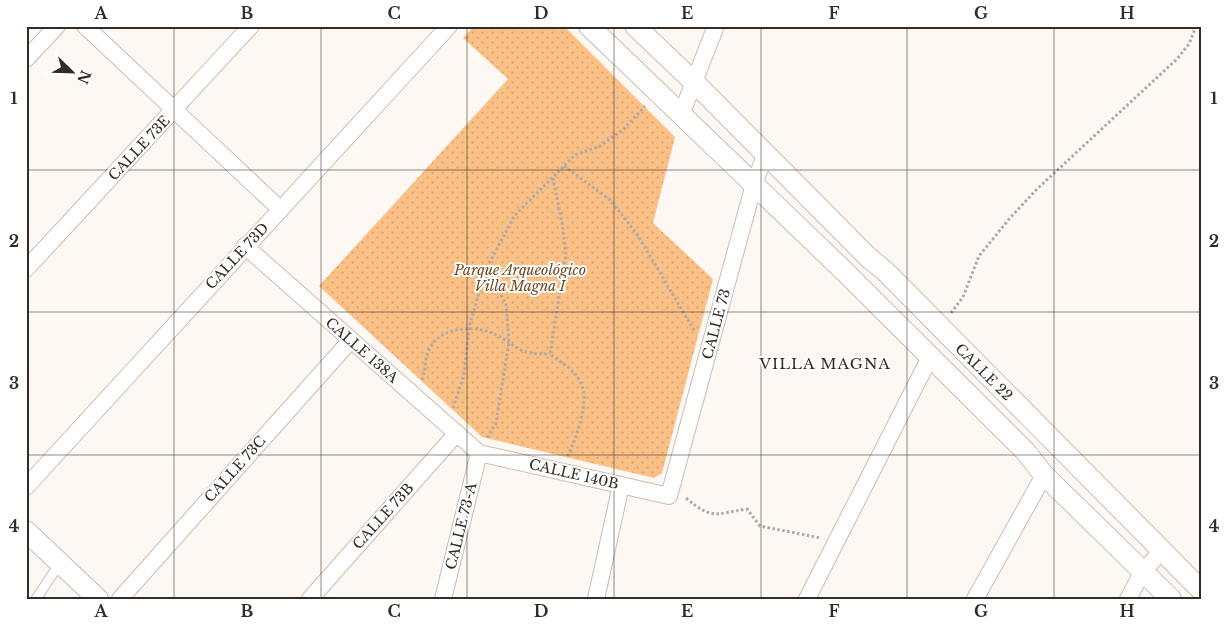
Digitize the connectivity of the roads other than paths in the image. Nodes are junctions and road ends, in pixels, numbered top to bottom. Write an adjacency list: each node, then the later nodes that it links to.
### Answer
1 (58, 26): 8 (street)
2 (84, 26): 10 (street)
3 (252, 26): 10 (street, CALLE 73E)
4 (449, 26): 14 (street, CALLE 73D)
5 (589, 26): 11 (street, CALLE 22)
6 (634, 26): 9 (street, CALLE 22)
7 (716, 26): 9 (street)
8 (26, 59)
9 (694, 82): 11 (street); 12 (street, CALLE 22)
10 (174, 110): 14 (street); 16 (street, CALLE 73E)
11 (681, 115): 13 (street, CALLE 22)
12 (766, 153): 13 (street, CALLE 73); 26 (street, CALLE 22)
13 (754, 184): 18 (street, CALLE 22); 24 (street, CALLE 73)
14 (280, 209): 15 (street, CALLE 73D)
15 (245, 246): 17 (street, CALLE 138A); 23 (street, CALLE 73D)
16 (26, 269)
17 (351, 340): 19 (street, CALLE 138A); 32 (street, CALLE 73C)
18 (930, 357): 21 (street, CALLE 22); 36 (street)
19 (457, 433): 20 (street, CALLE 138A); 33 (street, CALLE 73B)
20 (482, 448): 22 (street, CALLE 140B); 34 (street, CALLE 73-A)
21 (1044, 475): 28 (street, CALLE 22); 37 (street)
22 (621, 485): 24 (street, CALLE 140B); 35 (street)
23 (26, 487)
24 (670, 491)
25 (26, 532): 27 (street)
26 (1162, 551): 28 (street); 29 (street, CALLE 22)
27 (60, 563): 30 (lane); 31 (street)
28 (1143, 571): 38 (street); 39 (street, CALLE 22)
29 (1202, 591)
30 (36, 599)
31 (98, 599)
32 (120, 599)
33 (310, 599)
34 (443, 599)
35 (596, 599)
36 (807, 599)
37 (975, 599)
38 (1128, 599)
39 (1171, 599)

